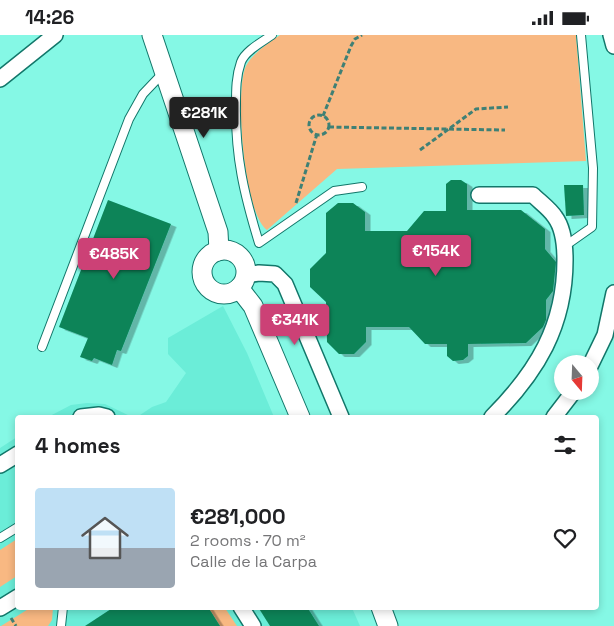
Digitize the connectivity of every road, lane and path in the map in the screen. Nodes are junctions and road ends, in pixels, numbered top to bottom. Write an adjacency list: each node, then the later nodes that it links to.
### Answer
1 (55, 35): 9 (street)
2 (152, 35): 8 (street)
3 (272, 35): 19 (lane)
4 (362, 35): 11 (path)
5 (581, 35): 20 (lane)
6 (611, 35): 7 (street)
7 (614, 46)
8 (164, 71): 21 (street); 24 (lane)
9 (0, 79)
10 (508, 107): 13 (path)
11 (324, 116): 12 (path); 15 (path)
12 (329, 127): 13 (path); 15 (path)
13 (449, 129): 14 (path); 16 (path)
14 (505, 130)
15 (317, 134): 19 (path)
16 (420, 150)
17 (362, 187): 19 (lane)
18 (479, 195): 20 (street)
19 (291, 221)
20 (565, 245): 29 (street)
21 (219, 251): 22 (street); 22 (street)
22 (242, 282): 27 (street); 28 (street)
23 (614, 293): 25 (street)
24 (42, 347)
25 (595, 355)
26 (567, 400): 30 (street)
27 (299, 415)
28 (339, 415)
29 (494, 415)
30 (556, 415)
31 (15, 456): 32 (street)
32 (0, 465)
33 (15, 529): 34 (lane)
34 (0, 538)
35 (15, 599): 36 (street)
36 (0, 608)
37 (63, 610): 40 (lane)
38 (243, 610): 41 (street)
39 (381, 610): 42 (street)
40 (61, 626)
41 (253, 626)
42 (388, 626)

